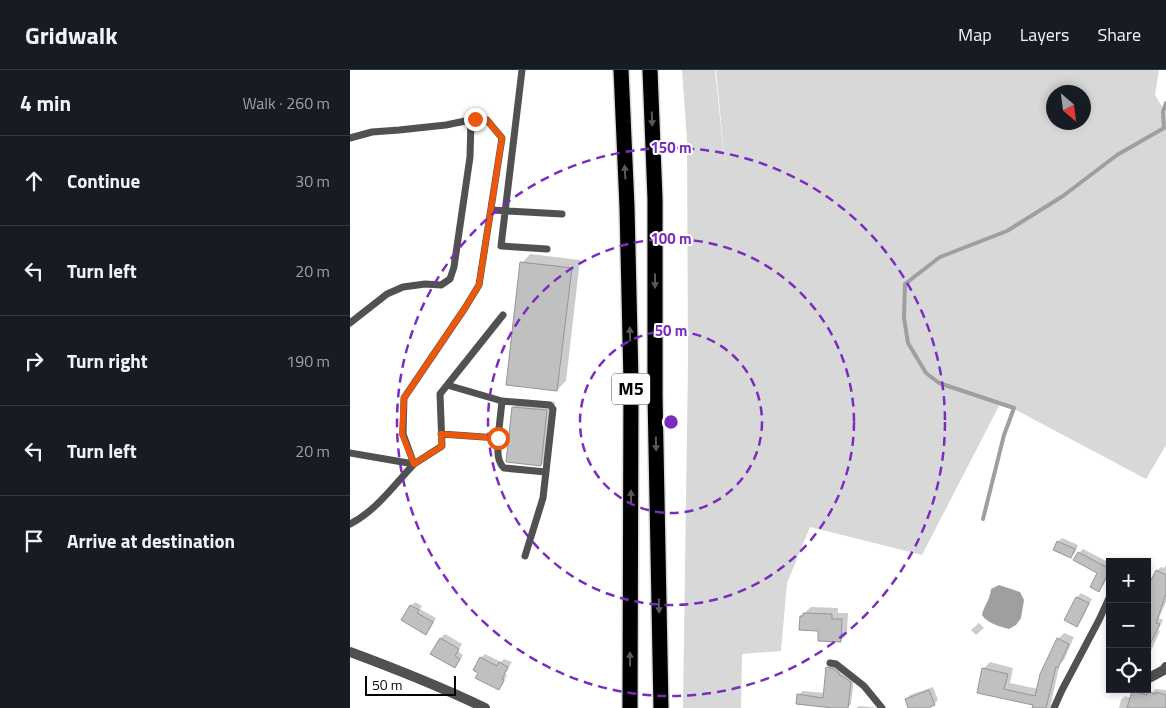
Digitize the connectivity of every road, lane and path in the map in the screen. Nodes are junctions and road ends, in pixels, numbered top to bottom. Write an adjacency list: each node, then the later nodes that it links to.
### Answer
1 (522, 70): 7 (lane)
2 (621, 70): 27 (highway, M5, one-way to 2)
3 (650, 70): 28 (highway, M5, one-way to 28)
4 (471, 120): 5 (lane); 6 (lane); 11 (lane)
5 (350, 138)
6 (491, 210): 7 (lane); 17 (lane)
7 (506, 211): 8 (lane); 9 (lane)
8 (562, 214)
9 (547, 249)
10 (503, 315): 12 (lane)
11 (350, 324)
12 (447, 385): 13 (lane); 14 (lane)
13 (502, 401): 15 (lane); 18 (lane)
14 (441, 434): 15 (lane); 17 (lane)
15 (498, 438): 18 (lane)
16 (350, 453): 17 (lane)
17 (414, 464): 19 (lane)
18 (546, 472): 20 (lane)
19 (350, 524)
20 (525, 556)
21 (1107, 603): 30 (lane)
22 (350, 652): 26 (street)
23 (830, 662): 29 (lane)
24 (1165, 670): 25 (street)
25 (1151, 677)
26 (485, 708)
27 (630, 708)
28 (661, 708)
29 (882, 708)
30 (1054, 708)

